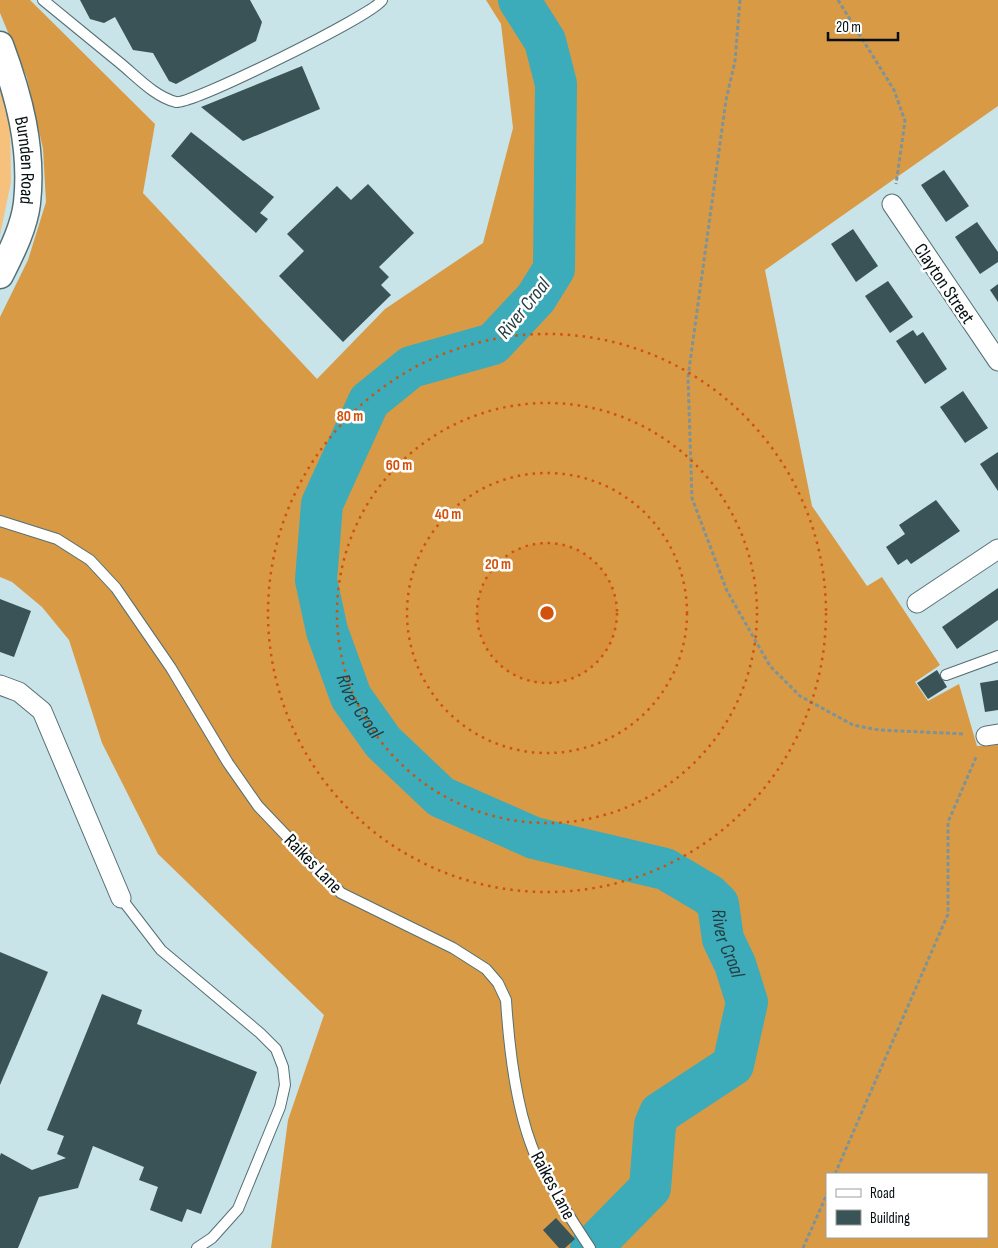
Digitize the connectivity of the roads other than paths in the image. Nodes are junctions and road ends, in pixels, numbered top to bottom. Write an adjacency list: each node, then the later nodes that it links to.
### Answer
1 (44, 0): 2 (lane)
2 (382, 0)
3 (0, 45): 5 (main road, Burnden Road)
4 (892, 204): 6 (street, Clayton Street)
5 (0, 275)
6 (998, 361)
7 (0, 522): 15 (lane, Raikes Lane)
8 (998, 549): 9 (street)
9 (918, 603)
10 (998, 656): 11 (lane)
11 (946, 675)
12 (0, 685): 13 (street)
13 (121, 898): 14 (lane)
14 (197, 1248)
15 (590, 1248)

